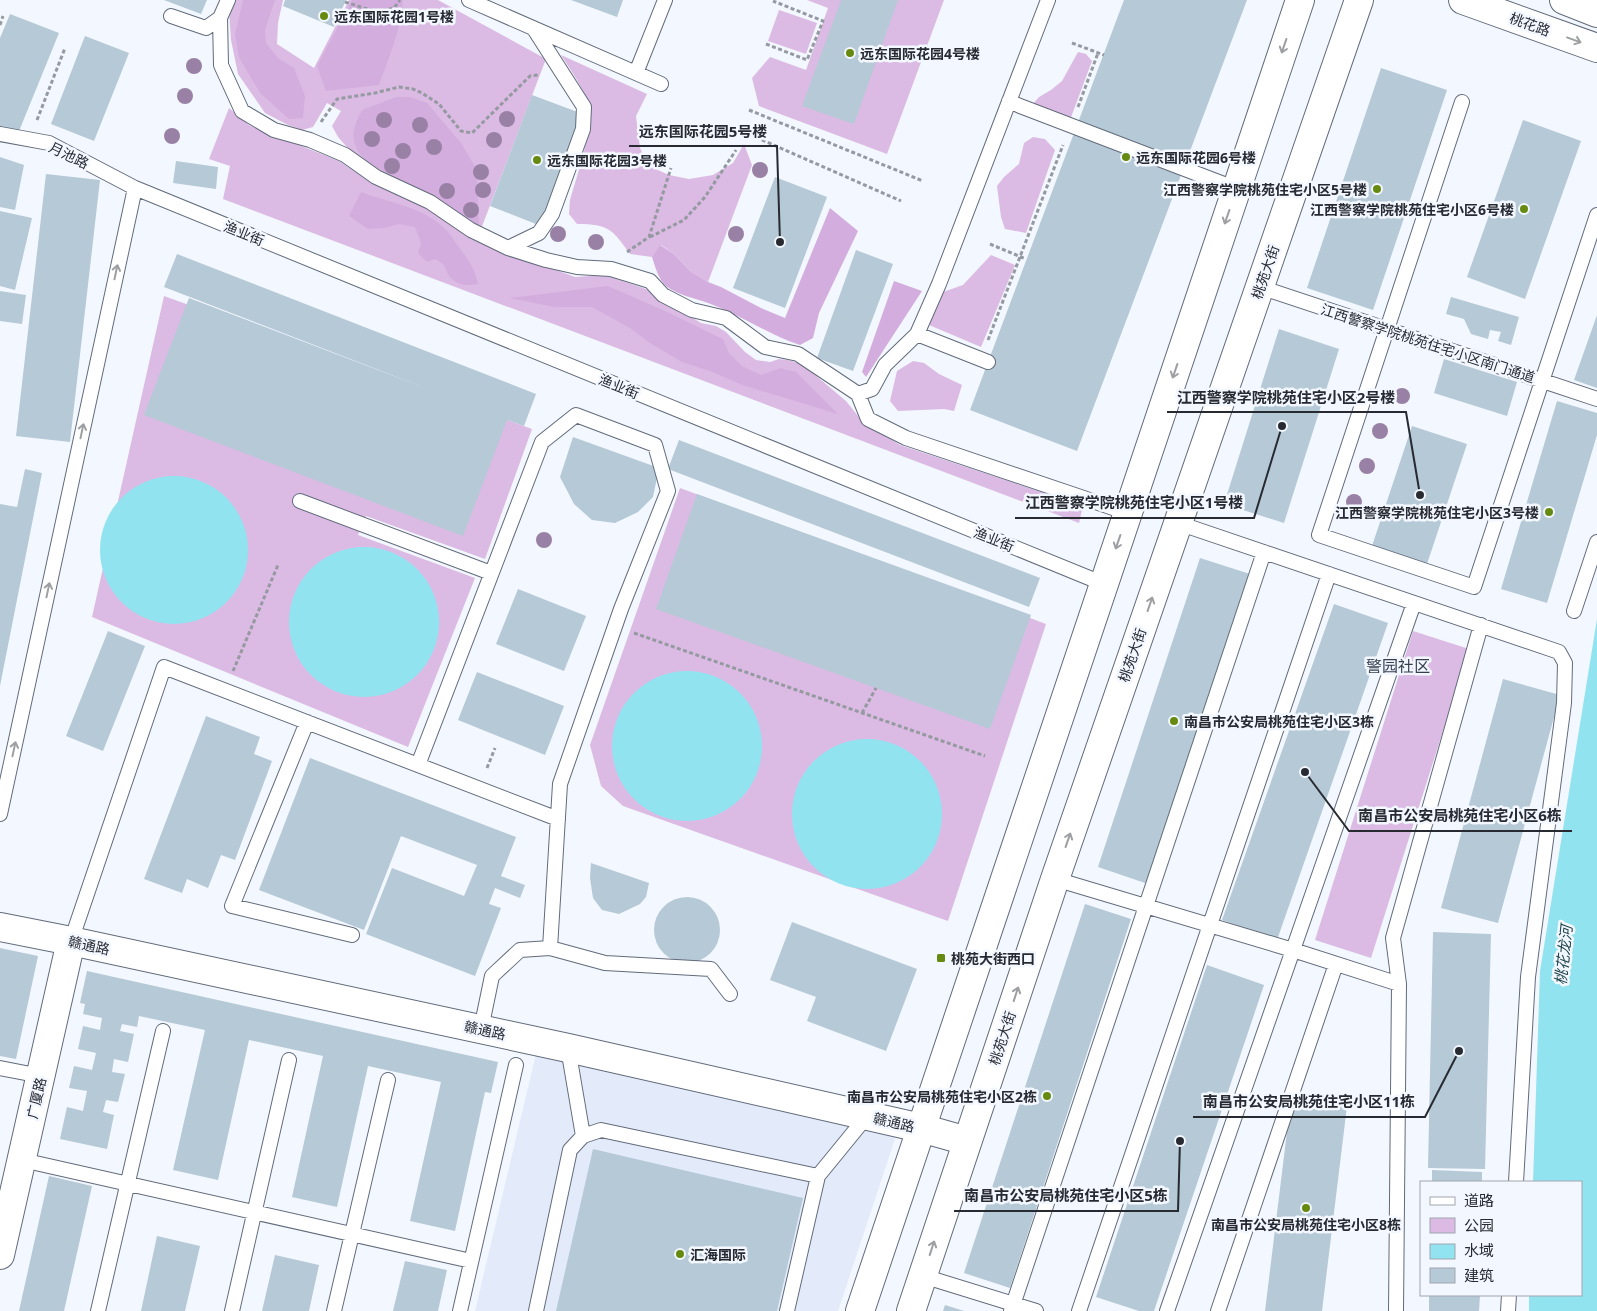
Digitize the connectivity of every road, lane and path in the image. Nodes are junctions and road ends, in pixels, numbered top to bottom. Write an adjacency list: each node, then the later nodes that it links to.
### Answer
1 (228, 0): 15 (lane)
2 (400, 0): 11 (path)
3 (469, 0): 17 (lane)
4 (665, 0): 24 (lane)
5 (1048, 0): 27 (lane)
6 (1300, 0): 39 (main road, one-way to 39)
7 (1359, 0): 48 (main road, 桃苑大街)
8 (1463, 0): 21 (main road, 桃花路, one-way to 21)
9 (1564, 0): 12 (main road)
10 (774, 1): 19 (path)
11 (345, 2)
12 (1597, 13)
13 (4, 16): 16 (path)
14 (171, 16): 15 (lane)
15 (220, 18): 33 (lane)
16 (0, 25)
17 (534, 29): 24 (lane); 25 (lane)
18 (1072, 43): 22 (path)
19 (766, 44)
20 (65, 48): 34 (path)
21 (1597, 48)
22 (1098, 53): 23 (path); 30 (path)
23 (1104, 55)
24 (636, 73): 26 (lane)
25 (562, 74): 33 (path); 44 (lane)
26 (661, 84)
27 (1009, 101): 30 (lane); 50 (lane)
28 (1462, 102): 49 (lane)
29 (749, 110): 37 (path)
30 (1070, 126): 39 (lane); 45 (path)
31 (744, 132): 40 (path)
32 (0, 134): 34 (lane, 月池路)
33 (310, 140): 44 (lane)
34 (48, 143): 38 (lane, 月池路)
35 (736, 150): 42 (path)
36 (671, 168): 42 (path)
37 (923, 181)
38 (135, 188): 63 (lane, 渔业街); 74 (lane, one-way to 38)
39 (1236, 189): 56 (main road, one-way to 56)
40 (901, 201)
41 (1597, 215): 52 (lane)
42 (649, 237): 47 (path)
43 (990, 244): 45 (path)
44 (508, 248): 47 (lane)
45 (1020, 256): 46 (path); 51 (path)
46 (1026, 259)
47 (604, 268): 53 (lane)
48 (1260, 287): 49 (lane, 江西警察学院桃苑住宅小区南门通道); 57 (main road, 桃苑大街)
49 (1387, 329): 52 (lane, 江西警察学院桃苑住宅小区南门通道); 52 (lane)
50 (917, 334): 51 (lane); 53 (lane)
51 (984, 361)
52 (1542, 381): 54 (lane, 江西警察学院桃苑住宅小区南门通道)
53 (858, 394): 56 (lane)
54 (1597, 399)
55 (300, 502): 61 (lane)
56 (1128, 513): 63 (main road, one-way to 63)
57 (1178, 523): 59 (lane); 76 (main road, 桃苑大街, one-way to 57)
58 (1597, 542): 65 (lane)
59 (1264, 552): 62 (lane); 77 (lane)
60 (278, 565): 69 (path)
61 (491, 573): 67 (lane); 73 (lane)
62 (1329, 574): 64 (lane); 78 (lane)
63 (1104, 584): 96 (main road)
64 (1414, 603): 66 (lane); 83 (lane)
65 (1574, 611)
66 (1481, 625): 85 (lane); 101 (lane)
67 (615, 626): 70 (path); 75 (lane)
68 (876, 688): 70 (path)
69 (225, 691): 71 (lane); 81 (lane)
70 (862, 713): 72 (path)
71 (307, 722): 73 (lane); 80 (lane)
72 (985, 756)
73 (418, 765): 75 (lane)
74 (0, 814)
75 (558, 819): 82 (lane)
76 (1055, 879): 77 (lane); 98 (main road, 桃苑大街, one-way to 76)
77 (1146, 906): 78 (lane); 109 (lane)
78 (1210, 925): 83 (lane); 119 (lane)
79 (0, 927): 81 (main road, 赣通路)
80 (352, 935)
81 (71, 941): 87 (main road, 赣通路); 93 (main road, 广厦路)
82 (550, 948): 86 (lane); 87 (lane)
83 (1293, 950): 84 (lane); 120 (lane)
84 (1336, 964): 85 (lane); 121 (lane)
85 (1399, 984): 122 (lane)
86 (730, 994)
87 (480, 1029): 89 (main road, 赣通路)
88 (163, 1031): 102 (lane)
89 (568, 1048): 95 (main road, 赣通路); 97 (lane)
90 (289, 1060): 103 (lane)
91 (516, 1065): 106 (lane)
92 (0, 1068): 93 (lane)
93 (41, 1076): 99 (main road, 广厦路)
94 (388, 1080): 104 (lane)
95 (867, 1116): 96 (main road, 赣通路); 100 (lane)
96 (921, 1128): 98 (main road, 赣通路); 116 (main road)
97 (583, 1136): 100 (lane); 114 (lane)
98 (967, 1141): 107 (main road, 桃苑大街, one-way to 98)
99 (22, 1160): 102 (lane); 105 (main road, 广厦路)
100 (818, 1176): 115 (lane)
101 (1516, 1181)
102 (127, 1184): 103 (lane); 110 (lane)
103 (255, 1212): 104 (lane); 111 (lane)
104 (352, 1234): 106 (lane); 112 (lane)
105 (0, 1255)
106 (472, 1261): 113 (lane)
107 (923, 1276): 109 (lane); 117 (main road, 桃苑大街)
108 (1509, 1296): 123 (lane)
109 (1012, 1307): 118 (lane)
110 (98, 1311)
111 (232, 1311)
112 (334, 1311)
113 (460, 1311)
114 (536, 1311)
115 (787, 1311)
116 (860, 1311)
117 (911, 1311)
118 (1036, 1311)
119 (1079, 1311)
120 (1167, 1311)
121 (1218, 1311)
122 (1396, 1311)
123 (1508, 1311)

